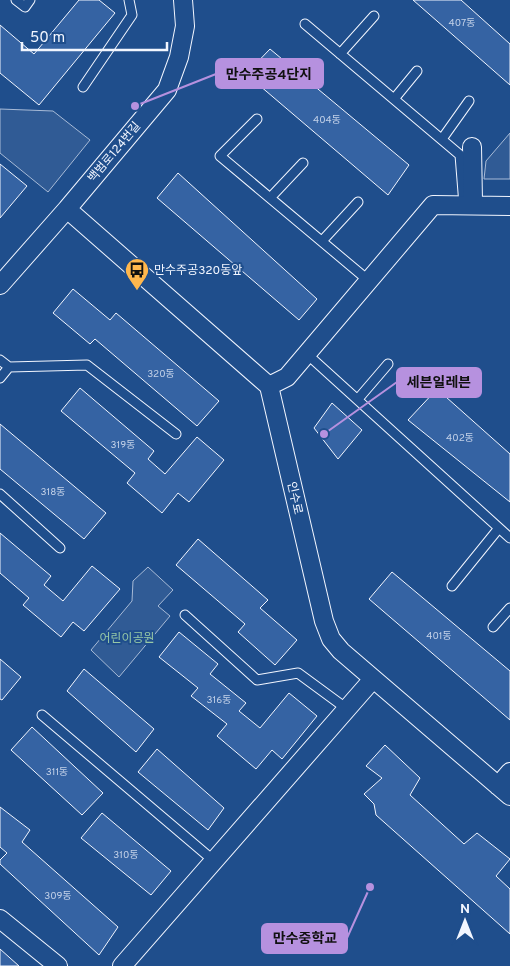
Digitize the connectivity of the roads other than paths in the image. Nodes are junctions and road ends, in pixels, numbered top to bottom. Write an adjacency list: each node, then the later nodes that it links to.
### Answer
1 (16, 0): 2 (lane)
2 (30, 0)
3 (129, 0): 9 (lane)
4 (183, 0): 20 (street, 백범로124번길)
5 (374, 16): 7 (lane)
6 (305, 24): 7 (lane)
7 (340, 54): 10 (lane)
8 (417, 70): 10 (lane)
9 (83, 87)
10 (394, 99): 13 (lane)
11 (469, 101): 13 (lane)
12 (257, 119): 16 (lane)
13 (442, 139): 18 (lane)
14 (472, 147): 18 (street)
15 (302, 163): 16 (lane)
16 (270, 198): 21 (lane)
17 (358, 202): 21 (lane)
18 (468, 203): 19 (street); 22 (street)
19 (510, 206)
20 (66, 209): 23 (street, 백범로124번길); 29 (street)
21 (322, 241): 22 (lane)
22 (369, 281): 24 (street)
23 (0, 284)
24 (307, 354): 29 (street); 30 (lane)
25 (0, 360): 27 (lane)
26 (388, 364): 30 (lane)
27 (10, 367): 28 (lane); 31 (lane)
28 (0, 378)
29 (269, 386): 40 (street, 인수로)
30 (358, 399): 33 (lane)
31 (176, 434)
32 (0, 494): 35 (lane)
33 (499, 528): 34 (lane); 36 (lane)
34 (510, 538)
35 (60, 548)
36 (452, 586)
37 (510, 608): 39 (lane)
38 (185, 615): 41 (lane)
39 (493, 627)
40 (373, 679): 41 (street); 44 (street, 인수로)
41 (347, 709): 45 (street)
42 (42, 715): 45 (lane)
43 (510, 772): 44 (street)
44 (504, 791)
45 (214, 861): 48 (street)
46 (0, 919): 47 (street)
47 (58, 966)
48 (122, 966)

